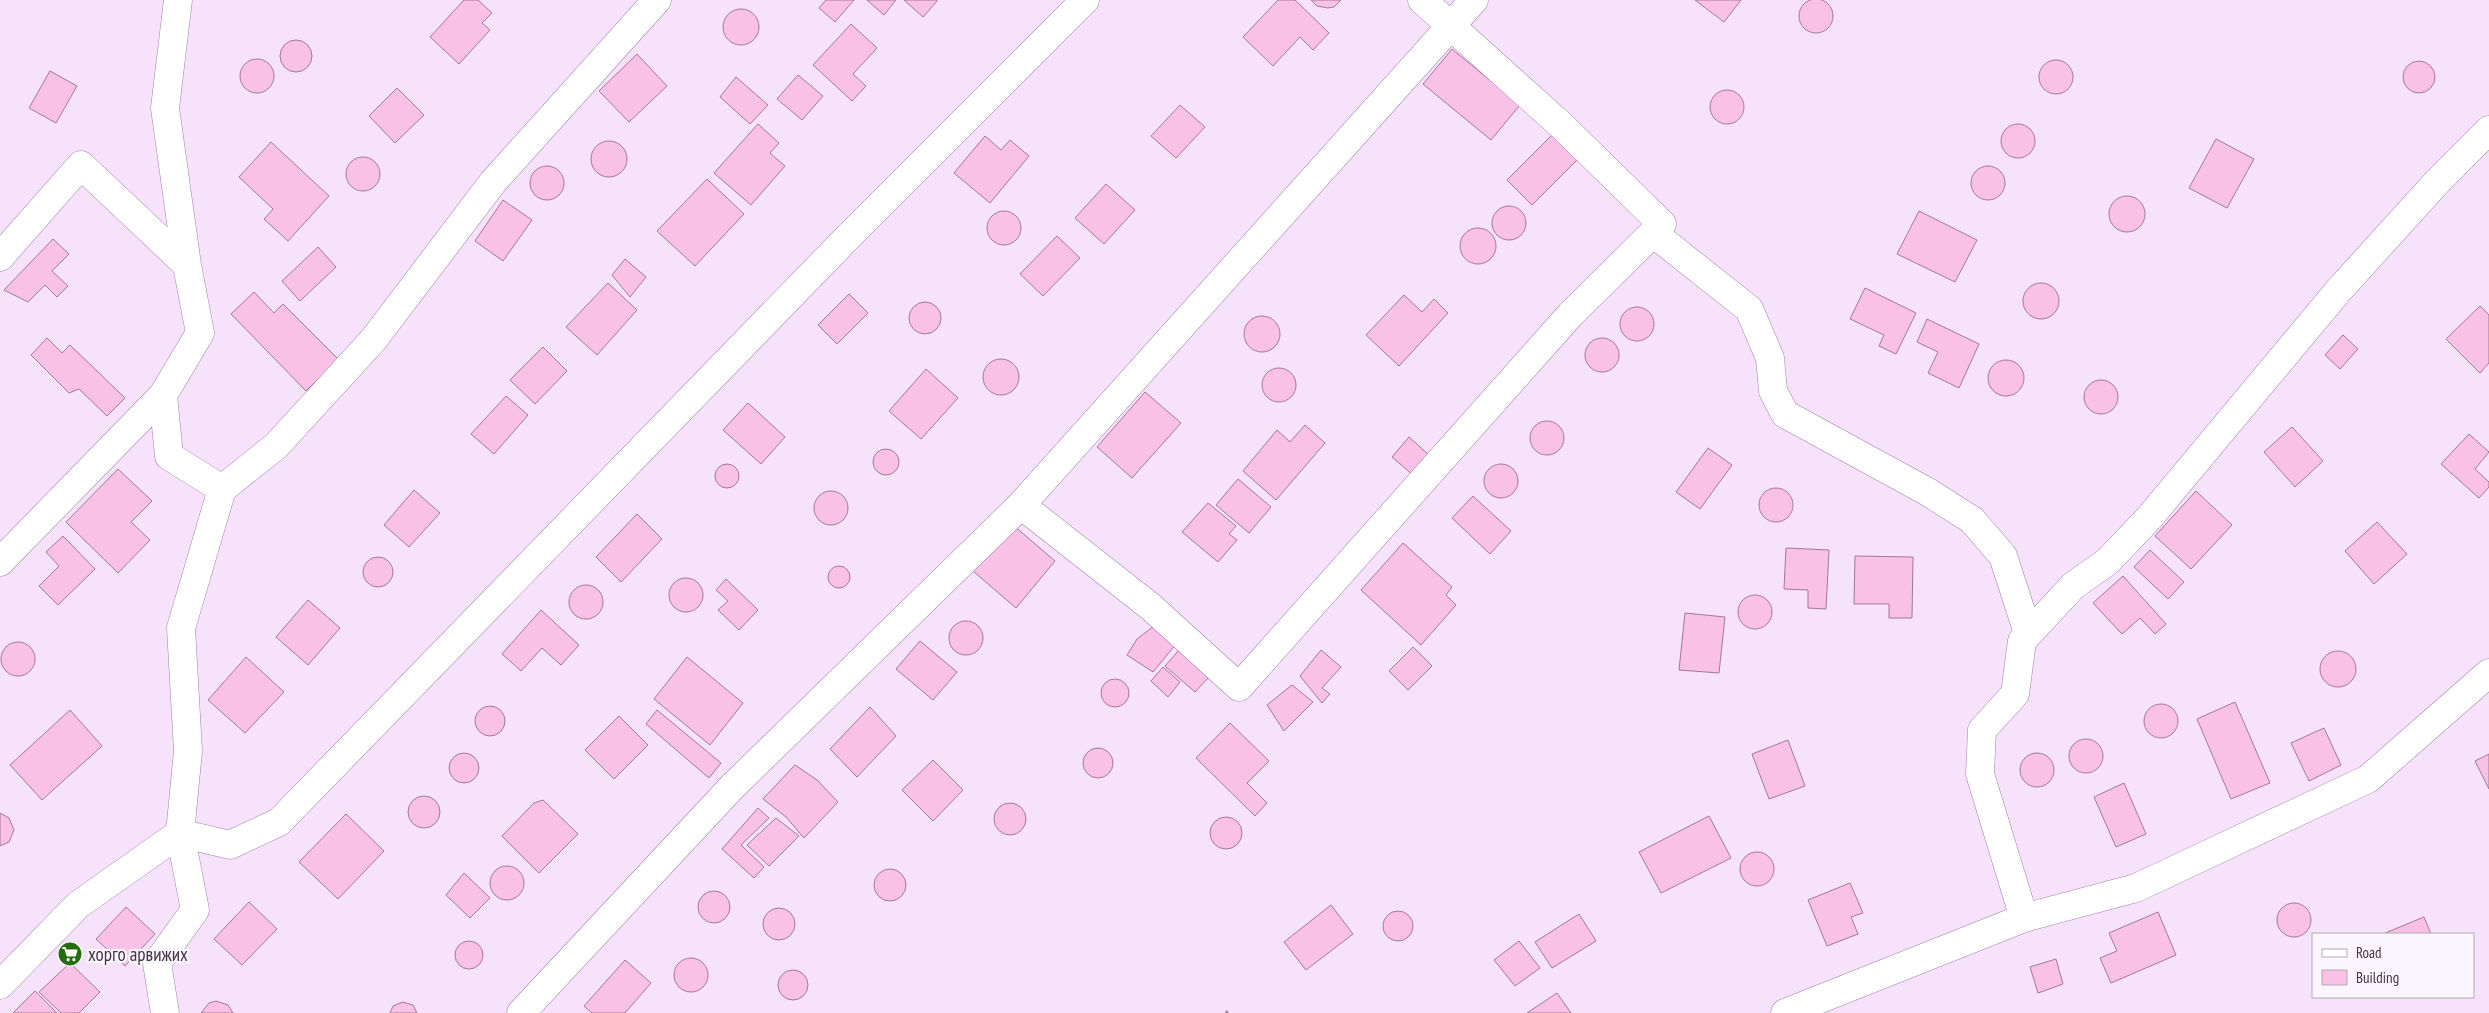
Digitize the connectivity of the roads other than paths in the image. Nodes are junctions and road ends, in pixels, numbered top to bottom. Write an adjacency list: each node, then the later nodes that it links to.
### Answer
1 (178, 0): 10 (street)
2 (656, 0): 12 (street)
3 (1085, 0): 17 (street)
4 (1422, 0): 6 (street)
5 (1474, 0): 6 (street)
6 (1452, 25): 8 (street); 13 (street)
7 (2489, 130): 15 (street)
8 (1653, 233): 13 (street); 15 (street)
9 (0, 257): 10 (street)
10 (187, 265): 11 (street)
11 (163, 394): 12 (street); 14 (street)
12 (222, 489): 17 (street)
13 (1021, 505): 21 (street)
14 (0, 562)
15 (2028, 633): 18 (street)
16 (2489, 673): 18 (street)
17 (180, 833): 19 (street); 20 (street)
18 (2024, 918): 22 (street)
19 (0, 985)
20 (165, 1013)
21 (521, 1013)
22 (1785, 1013)

